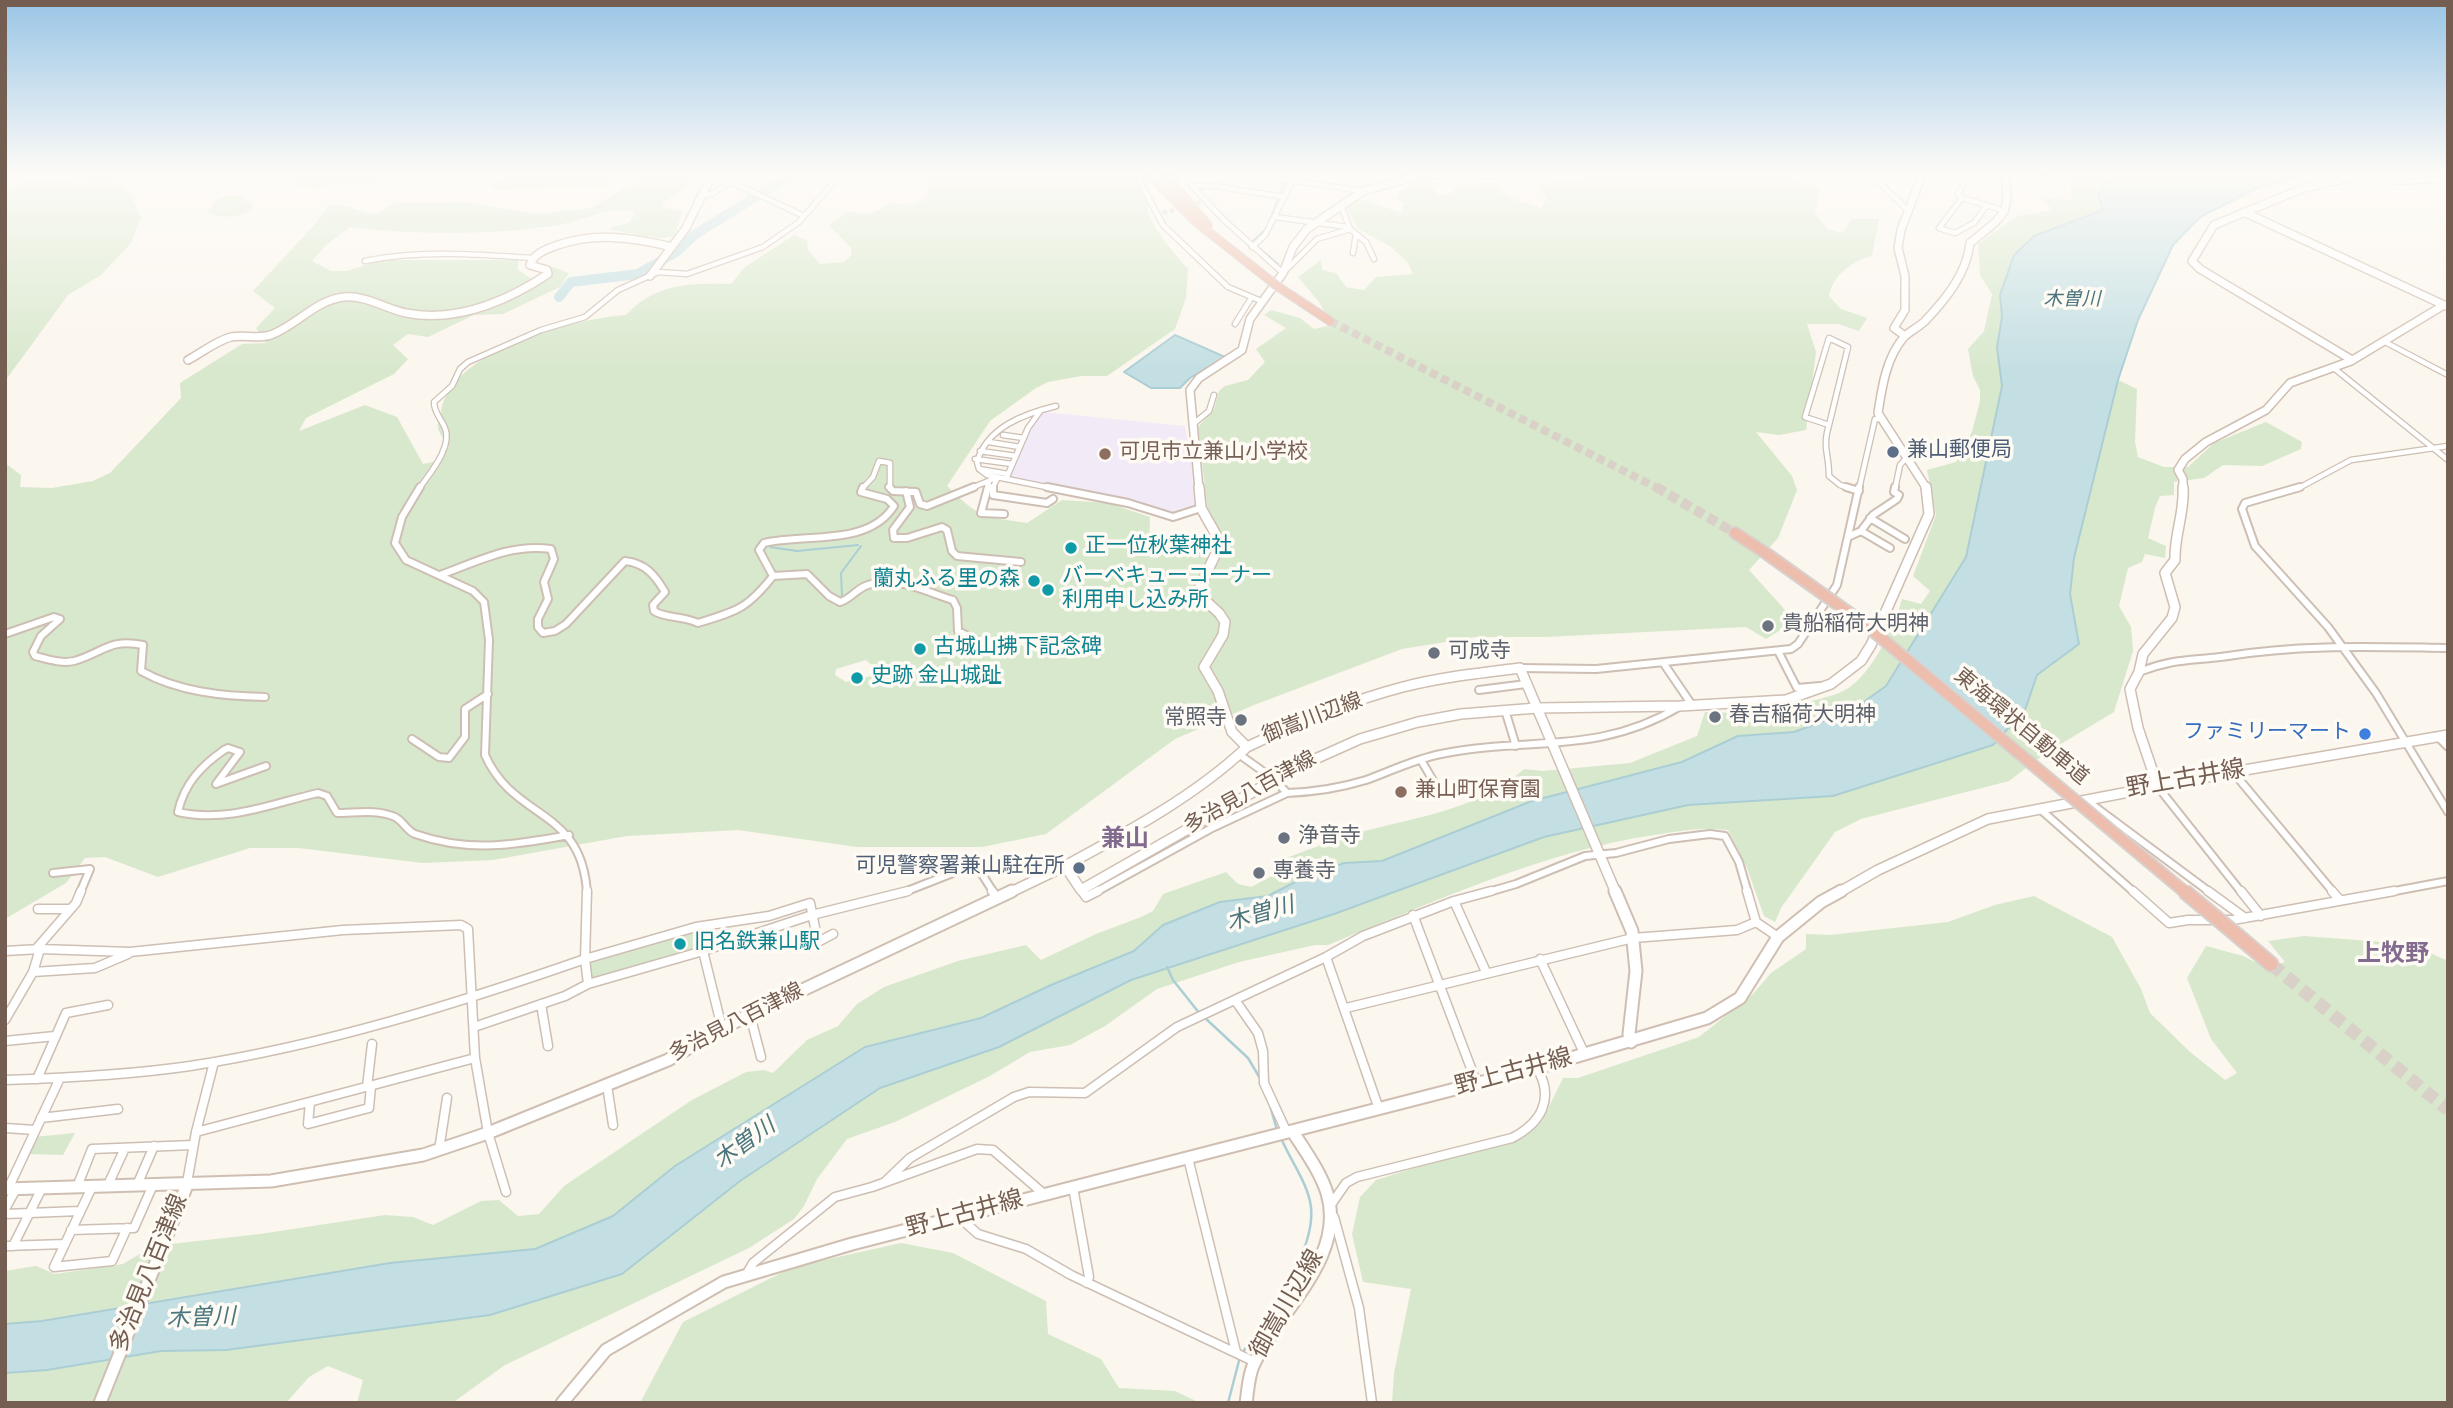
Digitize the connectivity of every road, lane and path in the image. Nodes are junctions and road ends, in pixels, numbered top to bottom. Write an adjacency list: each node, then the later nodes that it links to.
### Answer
1 (585, 238): 21 (main road)
2 (636, 238): 18 (main road)
3 (679, 238): 18 (main road)
4 (777, 238): 26 (street)
5 (1176, 238): 27 (street)
6 (1215, 238): 24 (highway)
7 (1222, 238): 24 (highway)
8 (1242, 238): 19 (street)
9 (1262, 238): 19 (street)
10 (1298, 238): 25 (main road, 御嵩川辺線)
11 (1321, 238): 25 (street)
12 (1355, 238): 20 (street)
13 (1361, 238): 22 (street)
14 (1900, 238): 32 (main road)
15 (1976, 238): 32 (main road)
16 (2206, 238): 35 (main road)
17 (2300, 238): 29 (main road)
18 (673, 247): 26 (main road)
19 (1252, 247): 25 (street)
20 (1353, 253)
21 (532, 258): 23 (street); 34 (main road)
22 (1374, 258)
23 (365, 261)
24 (1253, 268): 30 (highway, bridge)
25 (1283, 273): 28 (main road, 御嵩川辺線)
26 (650, 276): 72 (street)
27 (1250, 300): 28 (street); 31 (street)
28 (1261, 302): 42 (main road, 御嵩川辺線)
29 (2446, 304): 33 (main road)
30 (1330, 321)
31 (1235, 324)
32 (1905, 336): 41 (main road)
33 (2387, 343): 35 (main road); 37 (street)
34 (188, 360)
35 (2352, 360): 36 (main road)
36 (2335, 369): 49 (street); 81 (main road)
37 (2448, 375)
38 (1214, 394): 42 (street)
39 (1056, 406): 40 (street)
40 (1041, 410): 45 (street); 46 (street)
41 (1881, 419): 52 (main road, 多治見八百津線); 61 (street)
42 (1192, 425): 63 (main road, 御嵩川辺線)
43 (1829, 425): 43 (street); 61 (street)
44 (1003, 435): 45 (street)
45 (1024, 439): 48 (street)
46 (989, 442): 48 (street); 50 (street)
47 (2448, 446): 49 (street)
48 (1020, 447): 51 (street)
49 (2436, 448): 54 (street); 75 (street)
50 (980, 451): 51 (street); 53 (street)
51 (1016, 456): 55 (street)
52 (1908, 456): 65 (street); 83 (main road, 多治見八百津線)
53 (975, 459): 55 (street); 56 (street)
54 (2448, 460)
55 (1012, 464): 57 (street)
56 (977, 469): 57 (street); 58 (street)
57 (1007, 476): 58 (street); 63 (street)
58 (998, 477): 59 (street); 62 (street)
59 (989, 482): 60 (street); 64 (street)
60 (906, 491): 71 (street); 73 (street)
61 (1858, 491): 68 (street)
62 (1053, 499)
63 (1201, 508): 97 (main road, 御嵩川辺線)
64 (1004, 514)
65 (1870, 518): 66 (street); 69 (street)
66 (1861, 531): 68 (street); 70 (street)
67 (1735, 533): 134 (highway, 東海環状自動車道, bridge)
68 (1848, 537): 78 (street)
69 (1905, 539)
70 (1891, 548)
71 (1021, 562)
72 (438, 576): 73 (street); 85 (street)
73 (773, 576): 77 (street)
74 (5, 634): 86 (street)
75 (2342, 648): 76 (street); 81 (street); 93 (street)
76 (2448, 648)
77 (992, 649)
78 (1778, 651): 79 (street); 83 (street)
79 (1664, 664): 80 (street); 87 (street)
80 (1520, 668): 82 (main road); 97 (main road, 御嵩川辺線)
81 (2139, 672): 102 (main road)
82 (1526, 684): 84 (street); 89 (main road)
83 (1825, 687): 87 (main road, 多治見八百津線)
84 (1479, 691)
85 (488, 694): 92 (street); 108 (street)
86 (265, 697)
87 (1692, 705): 88 (main road, 多治見八百津線)
88 (1680, 706): 89 (main road, 多治見八百津線); 94 (street)
89 (1536, 708): 90 (main road, 多治見八百津線); 94 (main road)
90 (1505, 710): 95 (street); 101 (main road, 多治見八百津線)
91 (2443, 736): 93 (main road, 野上古井線); 96 (street)
92 (412, 739)
93 (2406, 743): 100 (main road, 野上古井線); 107 (street)
94 (1553, 745): 95 (street); 109 (main road)
95 (1516, 746): 98 (street)
96 (2448, 747)
97 (1244, 751): 101 (street); 110 (main road, 多治見八百津線)
98 (1422, 760): 103 (street); 104 (street)
99 (266, 766): 108 (street)
100 (2233, 772): 102 (main road, 野上古井線); 115 (street)
101 (1275, 780): 104 (street); 113 (main road, 多治見八百津線)
102 (2158, 787): 105 (main road, 野上古井線); 121 (street)
103 (1438, 789)
104 (1287, 793): 113 (street)
105 (2086, 799): 106 (main road, 野上古井線); 122 (street)
106 (2038, 808): 122 (street); 125 (main road, 野上古井線)
107 (2448, 812)
108 (569, 835): 132 (street)
109 (1602, 856): 116 (street); 123 (street); 126 (main road)
110 (1065, 866): 113 (main road); 114 (main road, 多治見八百津線)
111 (53, 873): 118 (street)
112 (2448, 881): 115 (street)
113 (1081, 890)
114 (997, 898): 119 (street); 144 (main road, 多治見八百津線)
115 (2339, 899): 121 (street)
116 (1454, 901): 120 (street); 136 (street)
117 (38, 909): 118 (street)
118 (69, 909): 127 (street)
119 (812, 915): 124 (street); 129 (street); 132 (street)
120 (1413, 915): 131 (street); 138 (street)
121 (2261, 916): 122 (street)
122 (2245, 918)
123 (1756, 922): 125 (street); 126 (street)
124 (833, 934)
125 (1778, 937): 150 (main road, 野上古井線)
126 (1633, 938): 133 (street); 150 (main road)
127 (38, 949): 128 (street); 130 (street); 135 (street)
128 (5, 951)
129 (703, 951): 137 (street); 147 (street)
130 (130, 952): 135 (street); 139 (street)
131 (1326, 957): 140 (street); 143 (street)
132 (585, 959): 137 (street); 139 (street)
133 (1540, 960): 136 (street); 153 (street)
134 (2271, 964)
135 (33, 972): 145 (street)
136 (1486, 972): 138 (street)
137 (588, 984): 142 (street)
138 (1439, 985): 143 (street); 161 (street)
139 (472, 999): 146 (street); 156 (street)
140 (1235, 1000): 173 (street); 180 (street)
141 (108, 1004): 148 (street)
142 (541, 1004): 146 (street); 152 (street)
143 (1346, 1008): 167 (street)
144 (750, 1015): 147 (main road, 多治見八百津線); 154 (street)
145 (5, 1020)
146 (474, 1027): 155 (street)
147 (722, 1028): 162 (main road, 多治見八百津線)
148 (55, 1036): 149 (street); 159 (street)
149 (5, 1041)
150 (1632, 1042): 153 (main road, 野上古井線)
151 (372, 1044): 163 (street)
152 (548, 1046)
153 (1584, 1055): 157 (main road, 野上古井線)
154 (761, 1057)
155 (475, 1058): 163 (street); 174 (street)
156 (214, 1062): 158 (street); 172 (street)
157 (1537, 1068): 161 (main road, 野上古井線); 192 (street)
158 (60, 1078): 159 (street); 168 (street)
159 (37, 1079): 160 (street)
160 (5, 1080)
161 (1477, 1084): 167 (main road, 野上古井線)
162 (607, 1085): 169 (street); 174 (main road, 多治見八百津線)
163 (369, 1086): 165 (street); 165 (street)
164 (447, 1098): 178 (street)
165 (310, 1102): 172 (street)
166 (118, 1109): 168 (street)
167 (1379, 1109): 173 (main road, 野上古井線)
168 (41, 1118): 171 (street)
169 (613, 1125)
170 (5, 1128): 171 (street)
171 (35, 1130): 189 (street)
172 (196, 1132): 175 (street)
173 (1290, 1132): 179 (main road, 野上古井線); 192 (main road)
174 (488, 1133): 178 (main road, 多治見八百津線); 190 (street)
175 (193, 1144): 176 (street); 183 (street)
176 (154, 1146): 177 (street); 181 (street)
177 (125, 1148): 184 (street); 185 (street)
178 (439, 1150): 183 (main road, 多治見八百津線)
179 (1188, 1158): 187 (main road, 野上古井線); 203 (street)
180 (886, 1181): 191 (street); 201 (street)
181 (137, 1185): 182 (main road, 多治見八百津線); 184 (main road, 多治見八百津線)
182 (153, 1185): 183 (main road, 多治見八百津線); 197 (street)
183 (187, 1185): 205 (main road, 多治見八百津線)
184 (107, 1186): 186 (main road, 多治見八百津線)
185 (77, 1187): 186 (main road, 多治見八百津線); 188 (main road, 多治見八百津線)
186 (92, 1187): 194 (street)
187 (1073, 1187): 191 (main road, 野上古井線); 202 (street)
188 (42, 1188): 189 (main road, 多治見八百津線); 195 (street)
189 (10, 1189): 193 (street)
190 (506, 1192)
191 (1045, 1195): 196 (main road, 野上古井線)
192 (1330, 1205): 204 (main road, 御嵩川辺線); 208 (street)
193 (5, 1211): 195 (street)
194 (79, 1211): 195 (street); 198 (street)
195 (29, 1213): 200 (street)
196 (960, 1218): 201 (main road, 野上古井線); 202 (street)
197 (127, 1228): 198 (street); 199 (street)
198 (71, 1230): 199 (street)
199 (65, 1244): 200 (street)
200 (9, 1246)
201 (746, 1275): 206 (main road, 野上古井線)
202 (1087, 1283): 203 (street)
203 (1236, 1352): 204 (street)
204 (1255, 1362): 207 (main road, 御嵩川辺線)
205 (100, 1403)
206 (562, 1403)
207 (1246, 1403)
208 (1372, 1403)

